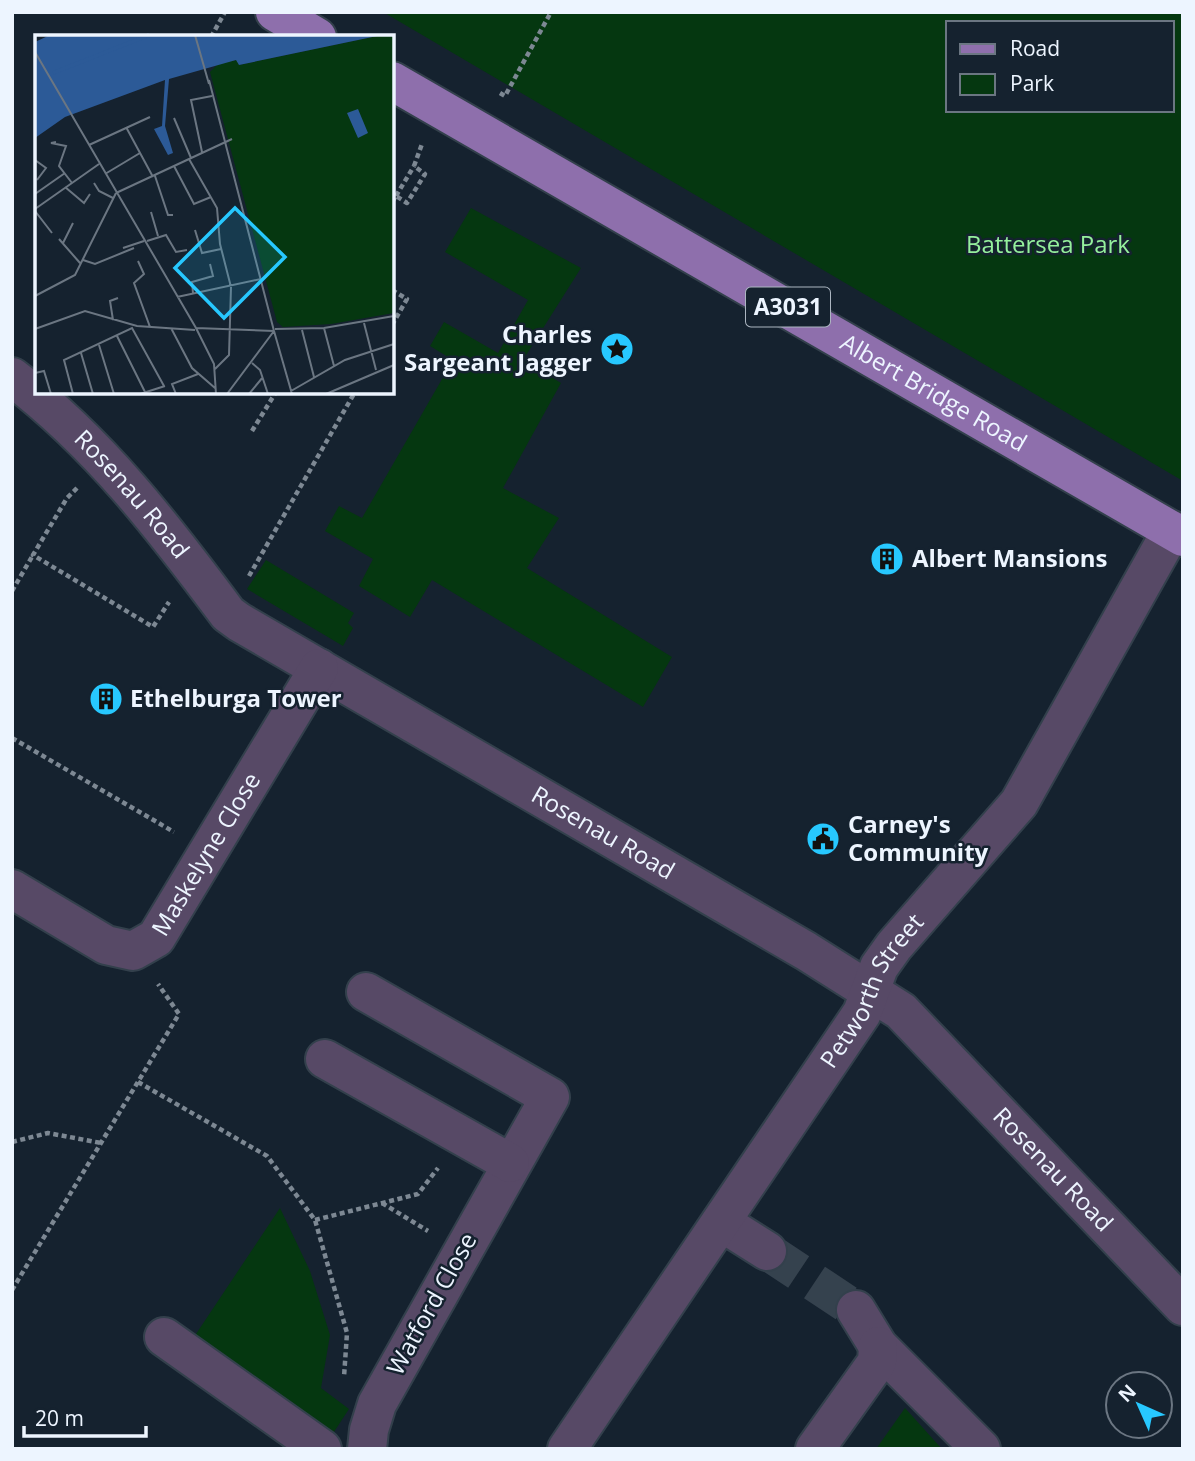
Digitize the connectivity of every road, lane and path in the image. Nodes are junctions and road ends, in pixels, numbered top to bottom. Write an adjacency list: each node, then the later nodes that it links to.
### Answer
1 (225, 12): 4 (path)
2 (275, 12): 5 (main road)
3 (551, 12): 7 (path)
4 (212, 35)
5 (314, 35)
6 (394, 81): 19 (main road, Albert Bridge Road / A3031)
7 (494, 90)
8 (424, 140): 9 (path)
9 (414, 166): 10 (path); 10 (path)
10 (396, 196): 11 (path)
11 (394, 199)
12 (394, 291): 13 (path)
13 (394, 322)
14 (12, 377): 18 (street, Rosenau Road)
15 (275, 394): 17 (path)
16 (354, 394): 23 (path)
17 (252, 431)
18 (105, 460): 20 (path); 21 (street, Rosenau Road)
19 (1177, 534): 29 (street, Petworth Street)
20 (33, 555): 21 (path); 22 (path)
21 (199, 576): 23 (street, Rosenau Road)
22 (12, 591)
23 (223, 607): 24 (street, Rosenau Road)
24 (319, 668): 26 (street, Maskelyne Close); 29 (street, Rosenau Road)
25 (12, 738): 26 (path)
26 (208, 852): 28 (street, Maskelyne Close)
27 (12, 889): 28 (street, Maskelyne Close)
28 (133, 951): 32 (path)
29 (871, 991): 39 (street, Petworth Street); 43 (street, Rosenau Road)
30 (366, 992): 36 (street, Watford Close)
31 (325, 1059): 33 (street)
32 (138, 1082): 35 (path); 38 (path)
33 (461, 1138): 36 (street); 37 (path)
34 (12, 1142): 35 (path)
35 (101, 1143): 42 (path)
36 (510, 1163): 40 (street, Watford Close)
37 (381, 1202): 38 (path); 40 (path)
38 (315, 1220): 47 (path)
39 (721, 1222): 41 (street); 50 (street, Petworth Street)
40 (462, 1251): 47 (street, Watford Close)
41 (767, 1251)
42 (12, 1290)
43 (1183, 1306)
44 (856, 1310): 46 (street)
45 (164, 1337): 48 (street)
46 (878, 1346): 51 (street); 52 (street)
47 (377, 1404): 49 (street, Watford Close)
48 (322, 1449)
49 (368, 1449)
50 (568, 1449)
51 (815, 1449)
52 (981, 1449)

